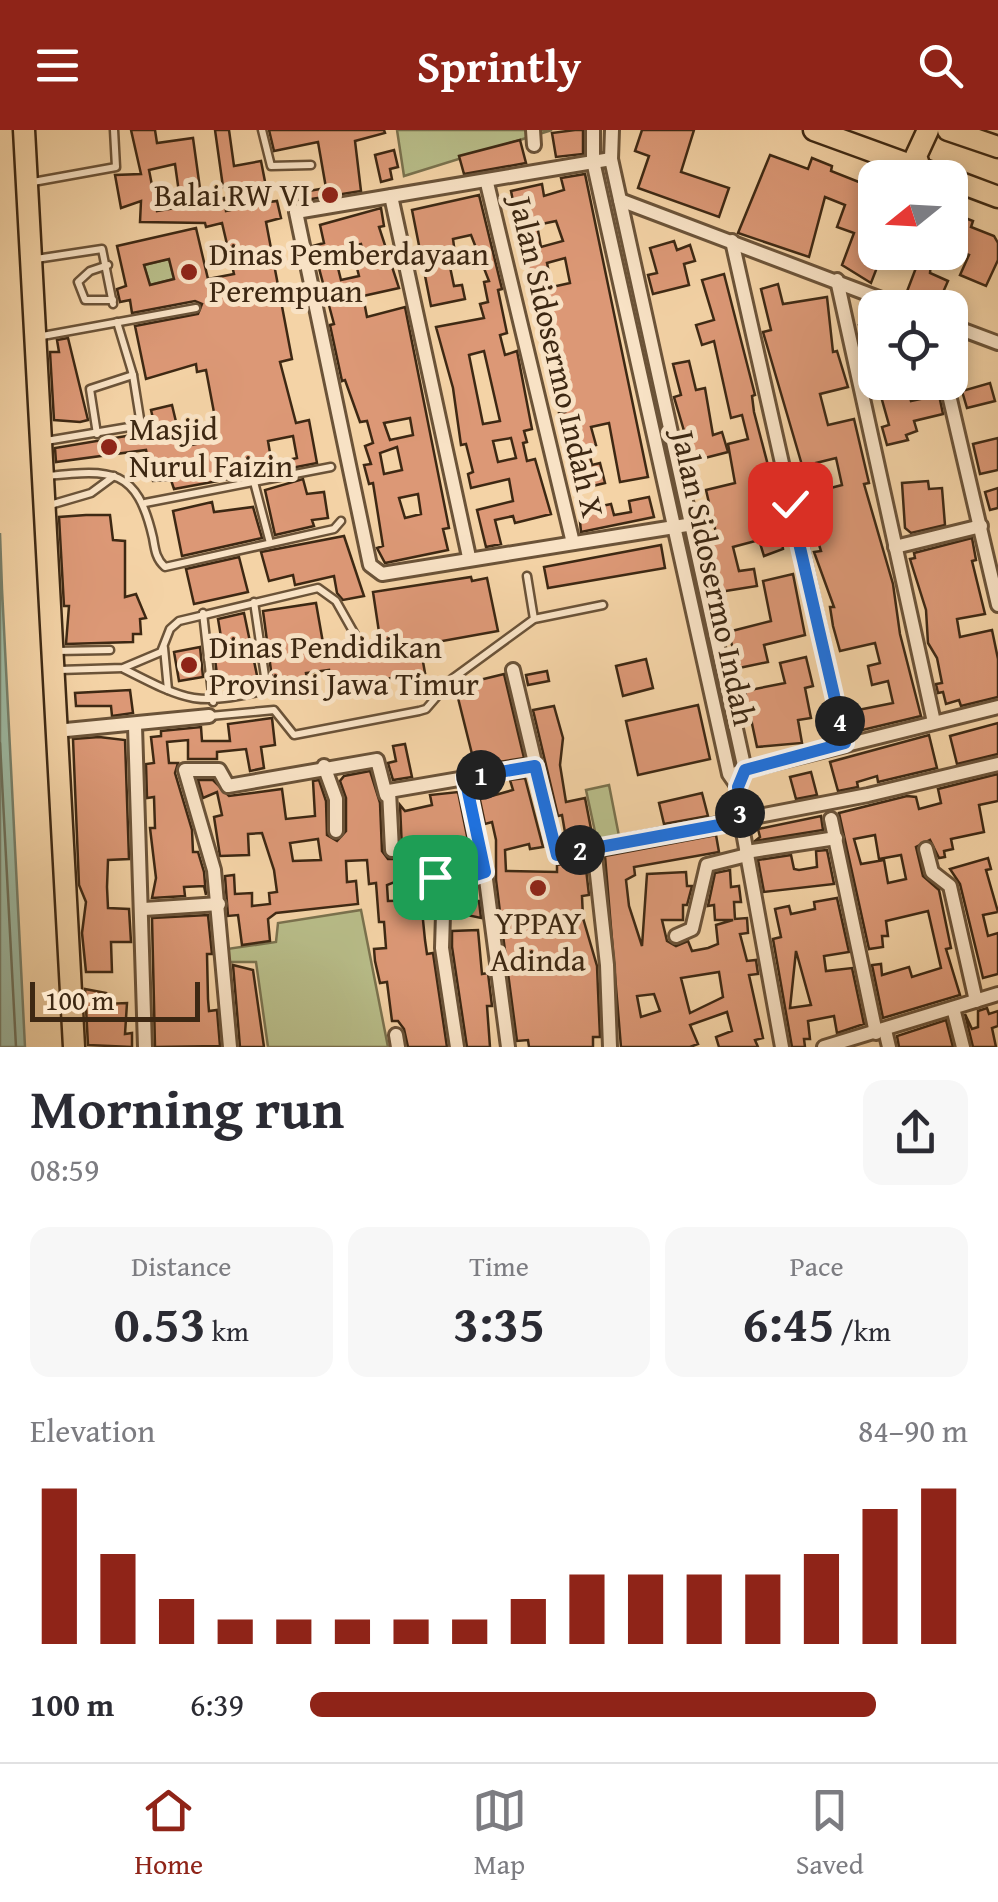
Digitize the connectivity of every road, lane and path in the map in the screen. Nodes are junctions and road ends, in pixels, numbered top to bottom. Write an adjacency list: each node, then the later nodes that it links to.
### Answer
1 (24, 130): 17 (main road)
2 (114, 130): 17 (lane)
3 (262, 130): 16 (lane)
4 (533, 130): 10 (street)
5 (593, 130): 15 (street, Jalan Sidosermo Indah)
6 (612, 130): 13 (street, Jalan Sidosermo Indah)
7 (814, 130): 12 (main road)
8 (948, 130): 11 (main road)
9 (919, 131): 12 (main road)
10 (534, 145)
11 (998, 147)
12 (908, 158): 14 (main road)
13 (611, 159): 15 (street); 22 (street, Jalan Sidosermo Indah)
14 (912, 160)
15 (593, 161): 18 (street); 36 (street, Jalan Sidosermo Indah)
16 (311, 166)
17 (27, 183): 26 (main road)
18 (487, 183): 20 (street); 52 (street, Jalan Sidosermo Indah X)
19 (968, 186): 21 (main road)
20 (391, 196): 54 (street); 54 (street)
21 (998, 197)
22 (620, 200): 23 (street); 24 (street, Jalan Sidosermo Indah)
23 (651, 213): 24 (street); 25 (street)
24 (626, 224): 35 (street, Jalan Sidosermo Indah)
25 (732, 241): 28 (street); 73 (street)
26 (32, 260): 27 (lane); 33 (main road)
27 (108, 266): 27 (lane)
28 (837, 280): 29 (street); 53 (street)
29 (861, 290)
30 (196, 308): 31 (lane)
31 (117, 322): 33 (lane); 37 (lane)
32 (968, 332): 34 (street)
33 (36, 337): 40 (main road)
34 (998, 344)
35 (653, 346): 36 (street); 48 (street, Jalan Sidosermo Indah)
36 (637, 350): 49 (street, Jalan Sidosermo Indah)
37 (133, 374): 39 (lane); 39 (lane)
38 (950, 400): 50 (street)
39 (97, 434): 40 (lane)
40 (41, 442): 43 (main road)
41 (331, 467): 44 (lane)
42 (115, 475): 43 (lane); 45 (lane); 46 (lane)
43 (43, 476): 46 (main road)
44 (254, 482): 45 (lane); 51 (lane)
45 (145, 503): 51 (lane)
46 (45, 506): 64 (main road)
47 (341, 521): 51 (lane)
48 (693, 524): 49 (street); 77 (street, Jalan Sidosermo Indah)
49 (675, 526): 52 (street); 78 (street, Jalan Sidosermo Indah)
50 (981, 526): 53 (street); 58 (street)
51 (270, 543)
52 (573, 543): 54 (street)
53 (895, 547): 70 (street)
54 (469, 558)
55 (527, 576): 60 (lane)
56 (254, 602): 59 (lane); 61 (lane); 69 (lane)
57 (603, 605): 60 (lane)
58 (998, 606)
59 (203, 614): 62 (lane); 69 (lane)
60 (534, 619): 69 (lane)
61 (358, 640)
62 (164, 648): 65 (lane); 67 (lane)
63 (110, 650): 64 (lane)
64 (54, 661): 65 (lane); 72 (main road)
65 (123, 668): 67 (lane)
66 (513, 670): 76 (street)
67 (168, 691): 69 (lane)
68 (998, 707): 70 (street)
69 (211, 709): 71 (street)
70 (934, 722): 73 (street)
71 (135, 726): 72 (street); 94 (street)
72 (56, 732): 100 (main road)
73 (845, 743): 77 (street)
74 (998, 764): 83 (street)
75 (324, 766): 81 (street); 84 (street); 93 (street)
76 (535, 766): 79 (street); 86 (street)
77 (745, 770): 78 (street); 80 (street, Jalan Sidosermo Indah)
78 (728, 774): 80 (street, Jalan Sidosermo Indah)
79 (465, 778): 81 (street); 90 (street)
80 (738, 787): 83 (street)
81 (386, 795): 88 (street)
82 (831, 819): 85 (street)
83 (741, 821): 86 (street); 89 (street)
84 (336, 831)
85 (836, 838): 89 (street); 99 (street)
86 (594, 847): 105 (street)
87 (926, 849): 97 (street)
88 (392, 850)
89 (747, 854): 95 (street); 106 (street)
90 (485, 872): 92 (street); 104 (street)
91 (415, 883): 92 (street)
92 (445, 885): 103 (street)
93 (219, 904): 94 (street); 102 (street)
94 (144, 908): 101 (street)
95 (676, 936)
96 (998, 994): 97 (street)
97 (976, 1001): 98 (street)
98 (953, 1008): 99 (street); 109 (street)
99 (880, 1032): 107 (street); 108 (street)
100 (74, 1047)
101 (145, 1047)
102 (230, 1047)
103 (457, 1047)
104 (508, 1047)
105 (610, 1047)
106 (782, 1047)
107 (824, 1047)
108 (889, 1047)
109 (962, 1047)

